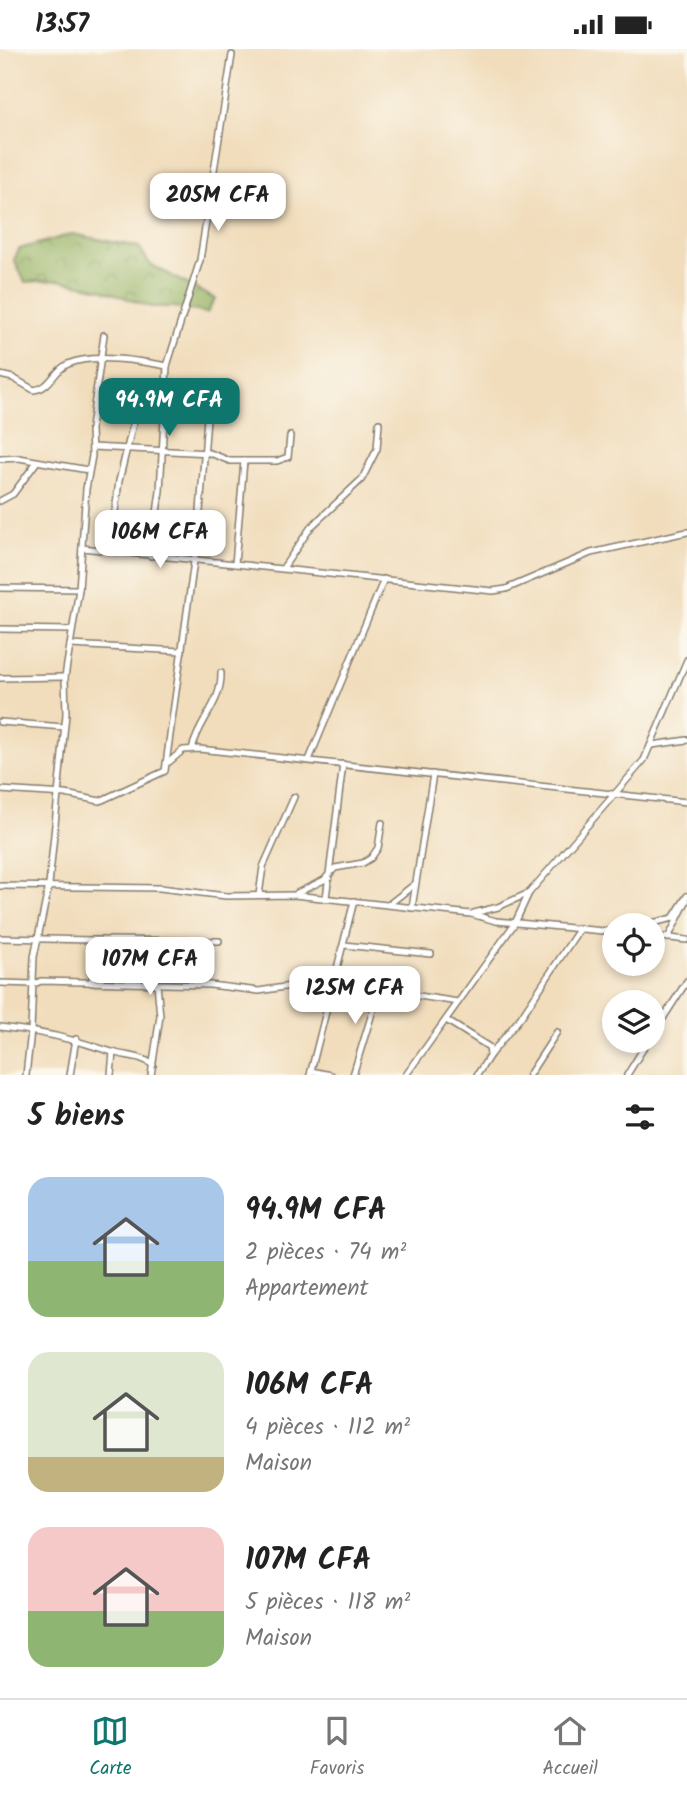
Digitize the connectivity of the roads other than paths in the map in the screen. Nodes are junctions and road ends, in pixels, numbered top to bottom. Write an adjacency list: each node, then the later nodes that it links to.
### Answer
1 (232, 55): 4 (street)
2 (104, 335): 3 (street)
3 (99, 361): 4 (street); 5 (street); 7 (street)
4 (167, 366): 9 (street)
5 (0, 375)
6 (209, 391): 10 (street)
7 (96, 398): 8 (street); 13 (street)
8 (138, 403): 9 (street); 14 (street)
9 (164, 406): 10 (street); 15 (street)
10 (208, 411): 16 (street)
11 (379, 423): 28 (street)
12 (290, 436): 18 (street)
13 (92, 447): 14 (street); 20 (street)
14 (128, 448): 15 (street); 24 (street)
15 (163, 450): 16 (street); 25 (street)
16 (204, 453): 18 (street); 26 (street)
17 (0, 459): 19 (street)
18 (244, 461): 27 (street)
19 (36, 463): 20 (street); 21 (street)
20 (88, 470): 23 (street)
21 (0, 501)
22 (687, 532): 29 (street)
23 (82, 548): 24 (street); 31 (street)
24 (110, 551): 25 (street)
25 (151, 556): 26 (street)
26 (192, 559): 27 (street); 35 (street)
27 (235, 564): 28 (street)
28 (283, 568): 29 (street)
29 (384, 579): 45 (street)
30 (0, 588): 31 (street)
31 (79, 589): 33 (street)
32 (0, 629): 33 (street)
33 (72, 630): 34 (street)
34 (70, 645): 35 (street); 38 (street)
35 (182, 651): 46 (street)
36 (687, 660): 43 (street)
37 (221, 673): 44 (street)
38 (65, 677): 39 (street); 41 (street)
39 (0, 678)
40 (0, 722): 41 (street)
41 (64, 727): 50 (street)
42 (687, 740): 43 (street)
43 (652, 745): 51 (street)
44 (192, 749): 45 (street); 46 (street)
45 (309, 760): 47 (street)
46 (168, 763): 50 (street)
47 (343, 764): 48 (street); 55 (street)
48 (433, 774): 51 (street); 56 (street)
49 (0, 790): 50 (street)
50 (57, 794): 57 (street)
51 (612, 794): 53 (street); 59 (street)
52 (294, 797): 60 (street)
53 (687, 802)
54 (382, 823): 55 (street)
55 (329, 874): 61 (street); 62 (street)
56 (415, 884): 65 (street); 66 (street)
57 (49, 885): 58 (street); 60 (street); 77 (street)
58 (0, 886)
59 (529, 893): 67 (street); 70 (street)
60 (259, 895): 61 (street)
61 (294, 895): 62 (street)
62 (326, 898): 64 (street)
63 (687, 898): 68 (street); 76 (street)
64 (354, 901): 65 (street); 81 (street)
65 (388, 905): 66 (street)
66 (412, 908): 67 (street)
67 (471, 914): 69 (street)
68 (665, 920)
69 (496, 921): 70 (street); 73 (street)
70 (515, 923): 71 (street); 73 (street)
71 (580, 928): 72 (street); 100 (street)
72 (602, 931)
73 (502, 937): 91 (street)
74 (0, 938): 77 (street)
75 (665, 938): 76 (street)
76 (668, 938): 79 (street)
77 (36, 939): 78 (street); 87 (street)
78 (92, 940): 80 (street); 85 (street)
79 (687, 940)
80 (219, 941)
81 (344, 945): 82 (street); 86 (street)
82 (431, 954)
83 (687, 981): 92 (street)
84 (0, 983): 87 (street)
85 (92, 983): 87 (street); 88 (street)
86 (335, 983): 90 (street); 102 (street)
87 (34, 984): 95 (street)
88 (157, 984): 89 (street); 101 (street)
89 (297, 985)
90 (380, 987): 91 (street); 108 (street)
91 (458, 1002): 93 (street)
92 (665, 1015)
93 (446, 1020): 100 (street); 109 (street)
94 (0, 1027): 95 (street)
95 (31, 1031): 97 (street); 103 (street)
96 (556, 1032): 111 (street)
97 (76, 1039): 98 (street); 104 (street)
98 (113, 1052): 101 (street); 105 (street)
99 (641, 1053): 112 (street)
100 (490, 1055): 110 (street)
101 (153, 1065): 106 (street)
102 (310, 1073): 107 (street)
103 (26, 1075)
104 (70, 1075)
105 (111, 1075)
106 (151, 1075)
107 (331, 1075)
108 (354, 1075)
109 (406, 1075)
110 (477, 1075)
111 (529, 1075)
112 (627, 1075)

